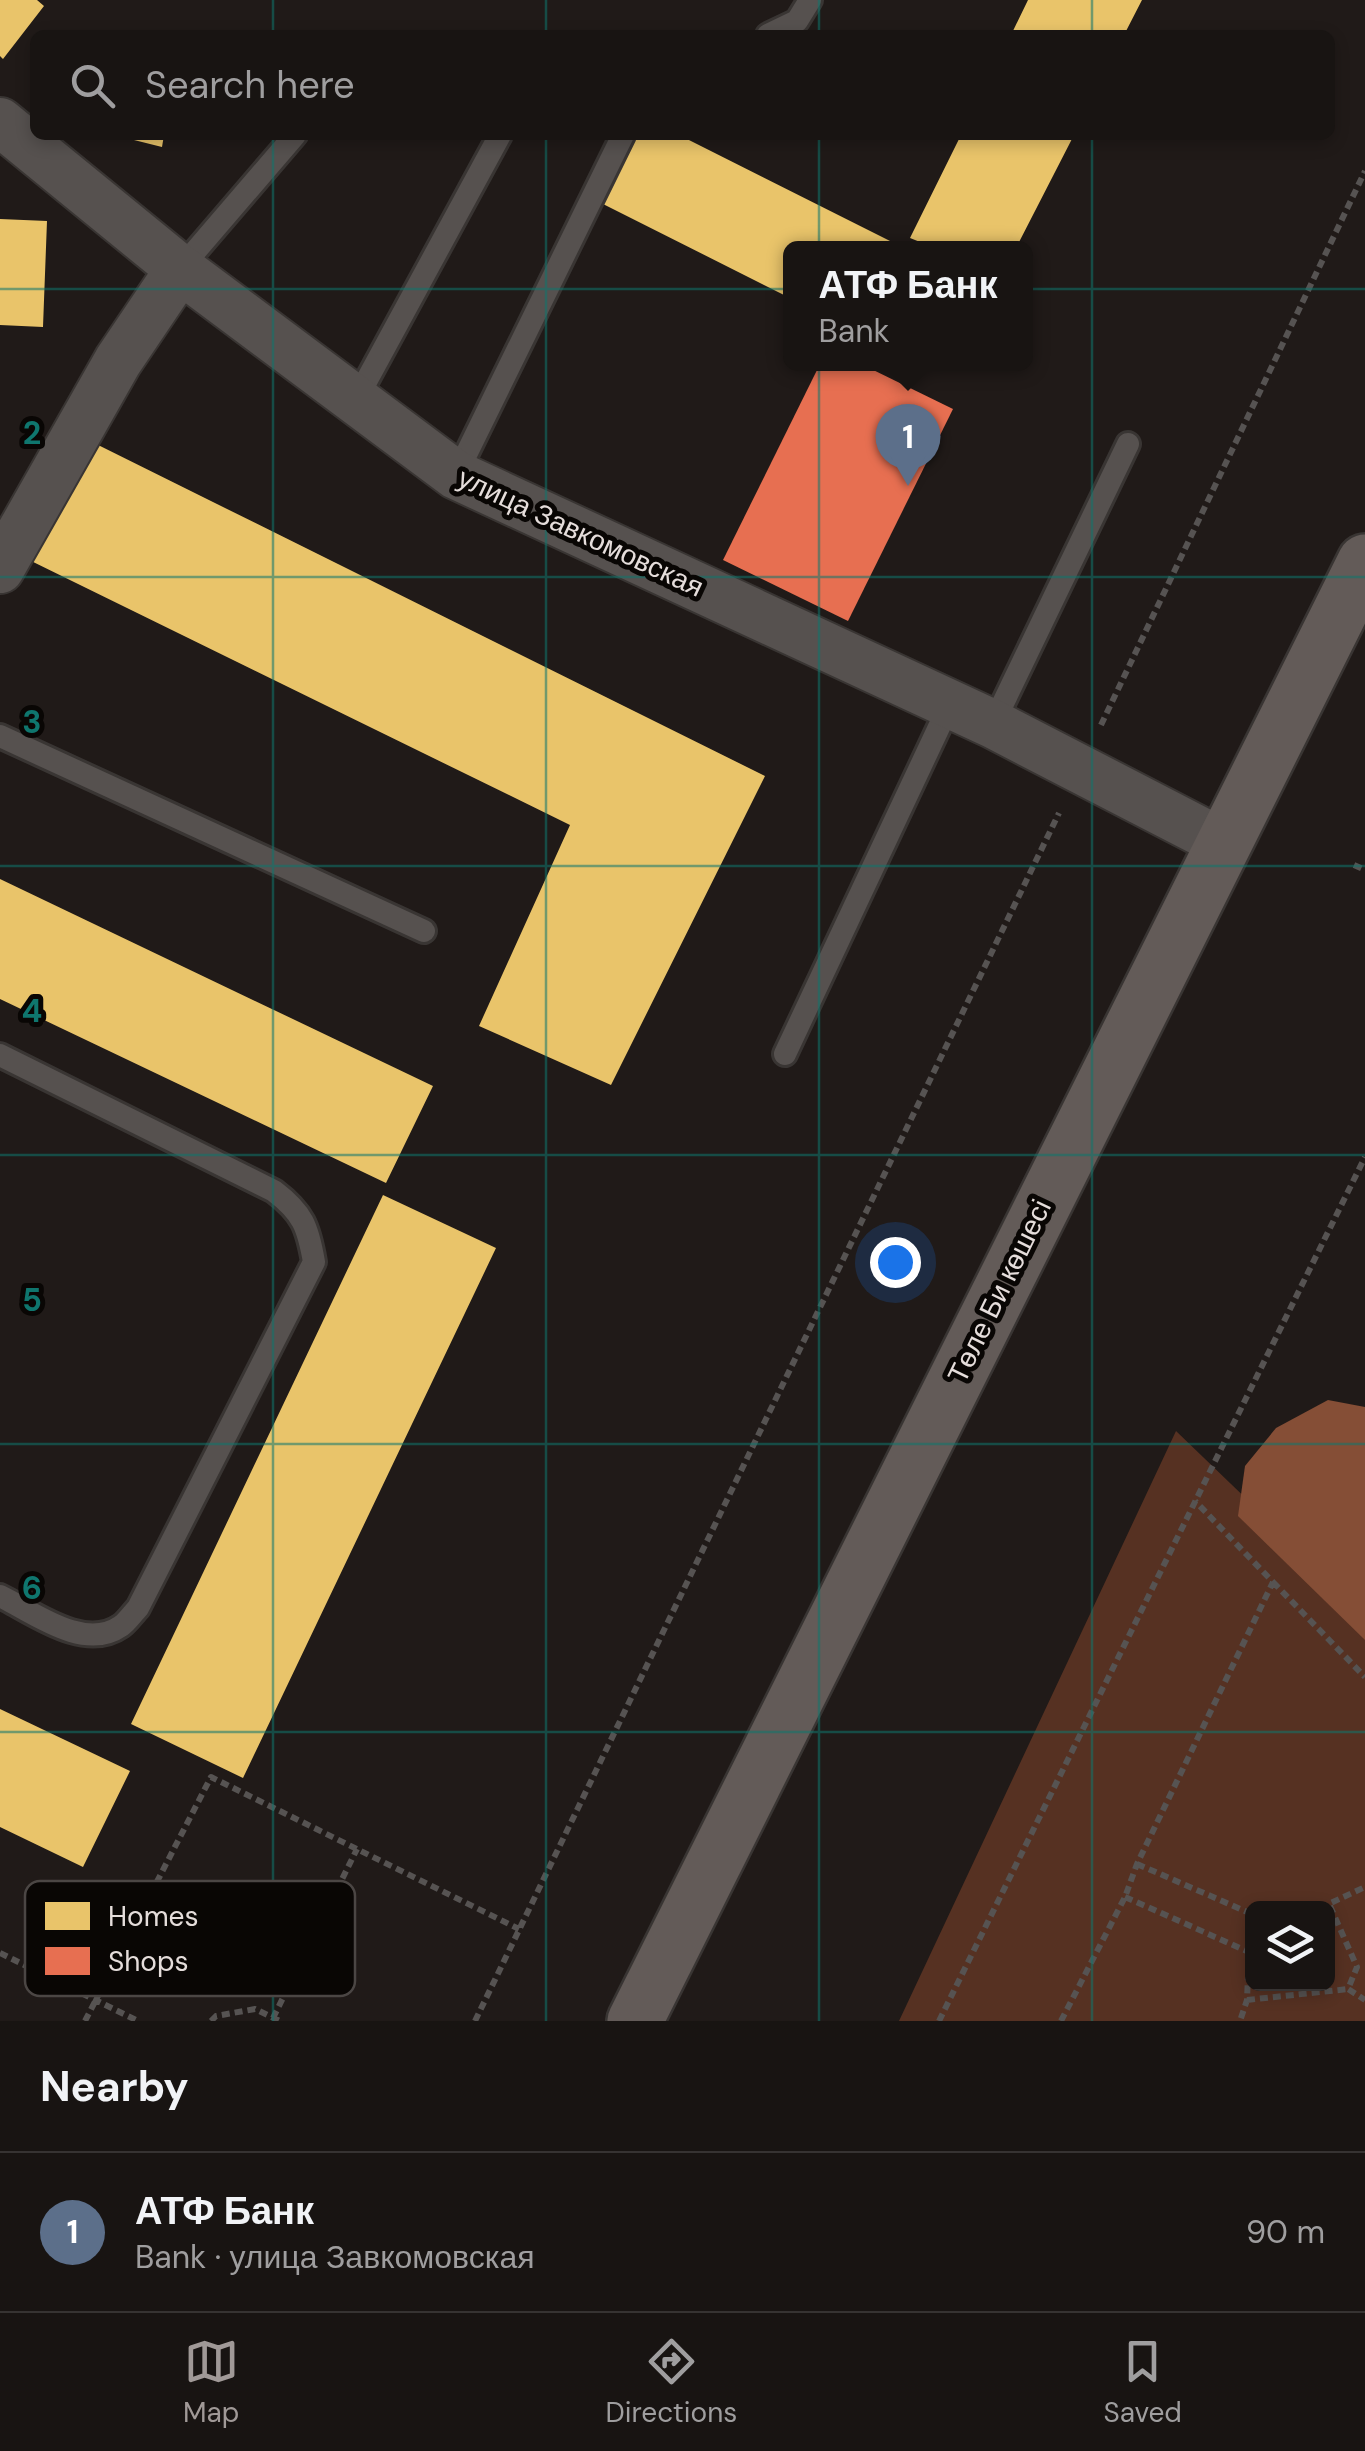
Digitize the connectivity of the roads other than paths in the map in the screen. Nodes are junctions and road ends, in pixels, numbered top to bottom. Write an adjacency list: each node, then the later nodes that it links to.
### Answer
1 (810, 0): 2 (lane)
2 (779, 30)
3 (0, 122): 7 (street, улица Завкомовская)
4 (291, 140): 7 (lane)
5 (497, 140): 8 (lane)
6 (621, 140): 10 (lane)
7 (180, 268): 8 (street, улица Завкомовская); 12 (street)
8 (356, 400): 10 (street, улица Завкомовская)
9 (1128, 444): 14 (lane)
10 (456, 475): 13 (street, улица Завкомовская)
11 (1365, 562): 16 (main road, Төле Би көшесі)
12 (0, 569)
13 (950, 706): 14 (street, улица Завкомовская); 18 (lane)
14 (993, 724): 16 (street, улица Завкомовская)
15 (0, 736): 17 (lane)
16 (1222, 843): 21 (main road, Төле Би көшесі)
17 (424, 931)
18 (785, 1054)
19 (0, 1055): 20 (lane)
20 (0, 1596)
21 (635, 2021)

